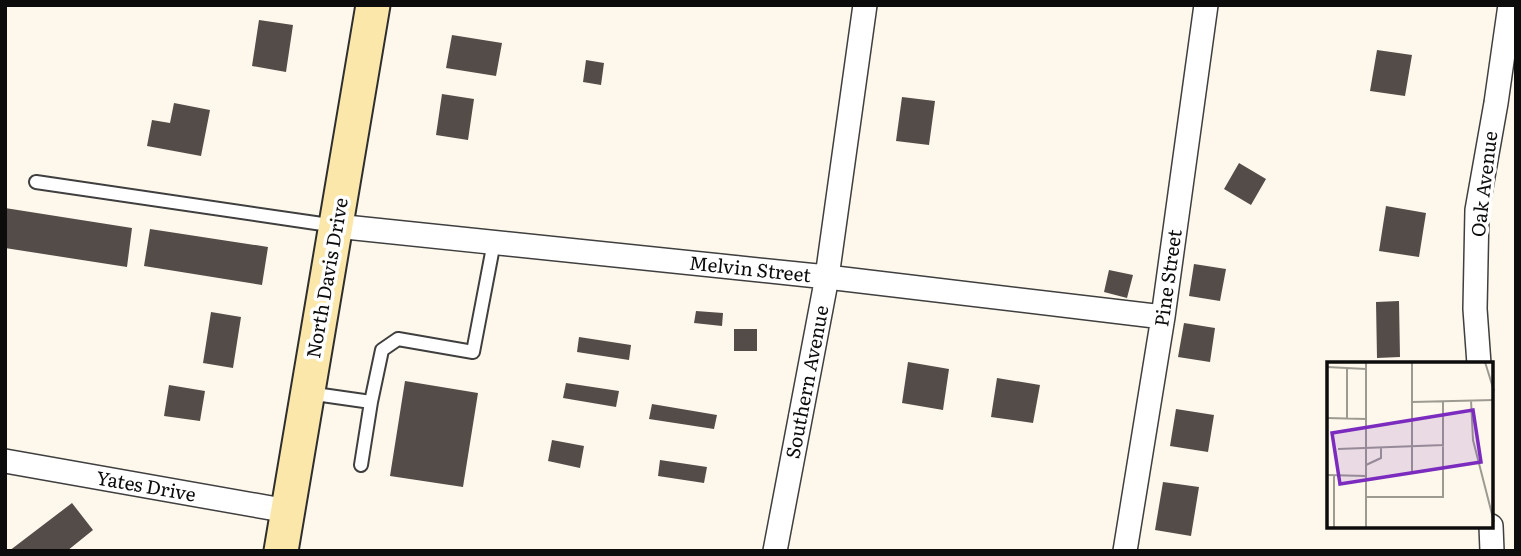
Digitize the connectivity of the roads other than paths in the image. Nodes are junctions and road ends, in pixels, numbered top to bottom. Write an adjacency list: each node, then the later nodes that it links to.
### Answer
1 (373, 5): 6 (main road, North Davis Drive)
2 (864, 5): 8 (street, Southern Avenue)
3 (1206, 5): 9 (street, Pine Street)
4 (1510, 5): 10 (street, Oak Avenue)
5 (36, 182): 6 (lane)
6 (336, 226): 7 (street, Melvin Street); 11 (main road, North Davis Drive)
7 (494, 242): 8 (street, Melvin Street); 12 (lane)
8 (827, 277): 9 (street, Melvin Street); 18 (street, Southern Avenue)
9 (1163, 317): 19 (street, Pine Street)
10 (1479, 362)
11 (307, 393): 12 (lane); 15 (main road, North Davis Drive)
12 (371, 402): 14 (lane)
13 (5, 461): 15 (street, Yates Drive)
14 (361, 465)
15 (288, 511): 17 (main road, North Davis Drive)
16 (1490, 528): 20 (street)
17 (281, 551)
18 (775, 551)
19 (1125, 551)
20 (1492, 551)

